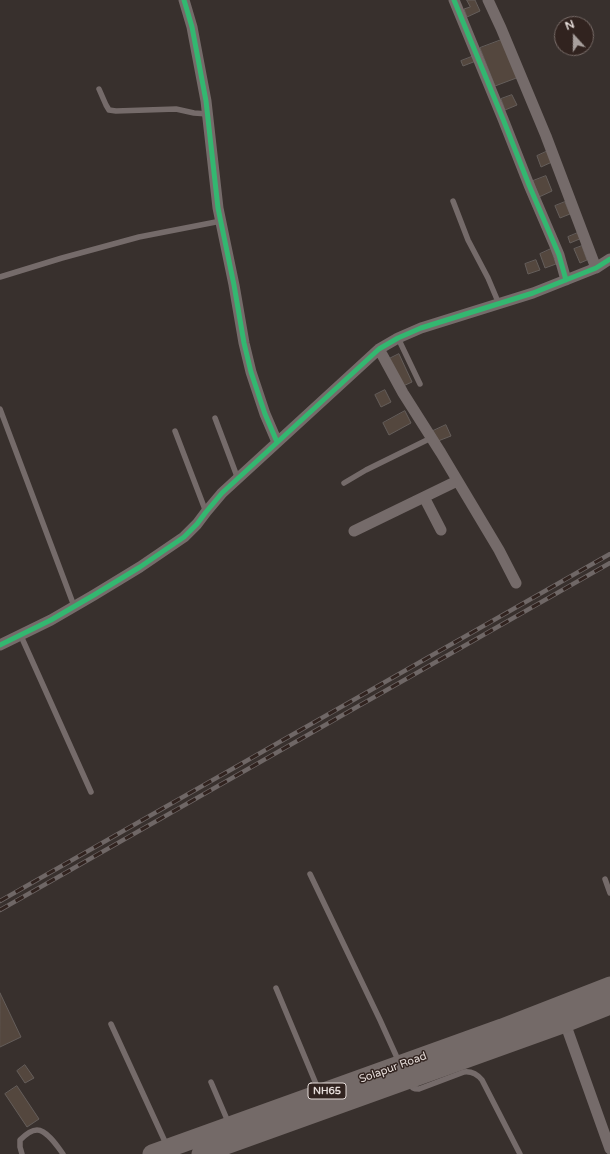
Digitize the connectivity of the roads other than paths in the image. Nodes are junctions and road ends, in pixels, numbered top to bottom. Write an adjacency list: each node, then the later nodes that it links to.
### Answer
1 (184, 0): 5 (street)
2 (454, 0): 11 (street)
3 (488, 0): 9 (street)
4 (99, 89): 5 (lane)
5 (208, 114): 7 (street)
6 (453, 200): 12 (lane)
7 (221, 221): 10 (lane); 20 (street)
8 (610, 259): 9 (street)
9 (596, 268): 11 (street)
10 (0, 277)
11 (566, 280): 12 (street)
12 (499, 304): 13 (street)
13 (398, 338): 14 (street); 15 (lane)
14 (379, 349): 19 (street); 20 (street)
15 (420, 384)
16 (0, 409): 29 (lane)
17 (215, 418): 21 (lane)
18 (175, 431): 25 (lane)
19 (431, 438): 22 (street); 23 (lane)
20 (277, 442): 21 (street)
21 (238, 479): 25 (street)
22 (457, 481): 24 (street); 28 (street)
23 (344, 483)
24 (424, 497): 26 (street); 27 (street)
25 (206, 512): 29 (street)
26 (441, 530)
27 (354, 531)
28 (516, 583)
29 (74, 606): 30 (street)
30 (21, 636): 31 (street); 32 (lane)
31 (0, 645)
32 (91, 792)
33 (310, 874): 42 (lane)
34 (605, 880): 35 (lane)
35 (610, 893)
36 (610, 986): 41 (highway, Solapur Road / NH65)
37 (276, 988): 44 (lane)
38 (610, 1005): 40 (highway, Solapur Road / NH65)
39 (111, 1024): 47 (lane)
40 (562, 1024): 41 (highway, Solapur Road / NH65); 46 (street)
41 (503, 1037): 42 (highway, Solapur Road / NH65)
42 (404, 1072): 44 (highway, Solapur Road / NH65); 50 (highway, Solapur Road / NH65); 51 (lane)
43 (211, 1082): 45 (lane)
44 (320, 1094): 45 (highway, Solapur Road / NH65)
45 (230, 1126): 47 (highway, Solapur Road / NH65)
46 (610, 1149)
47 (160, 1151)
48 (22, 1154): 49 (lane)
49 (63, 1154)
50 (201, 1154)
51 (520, 1154)

